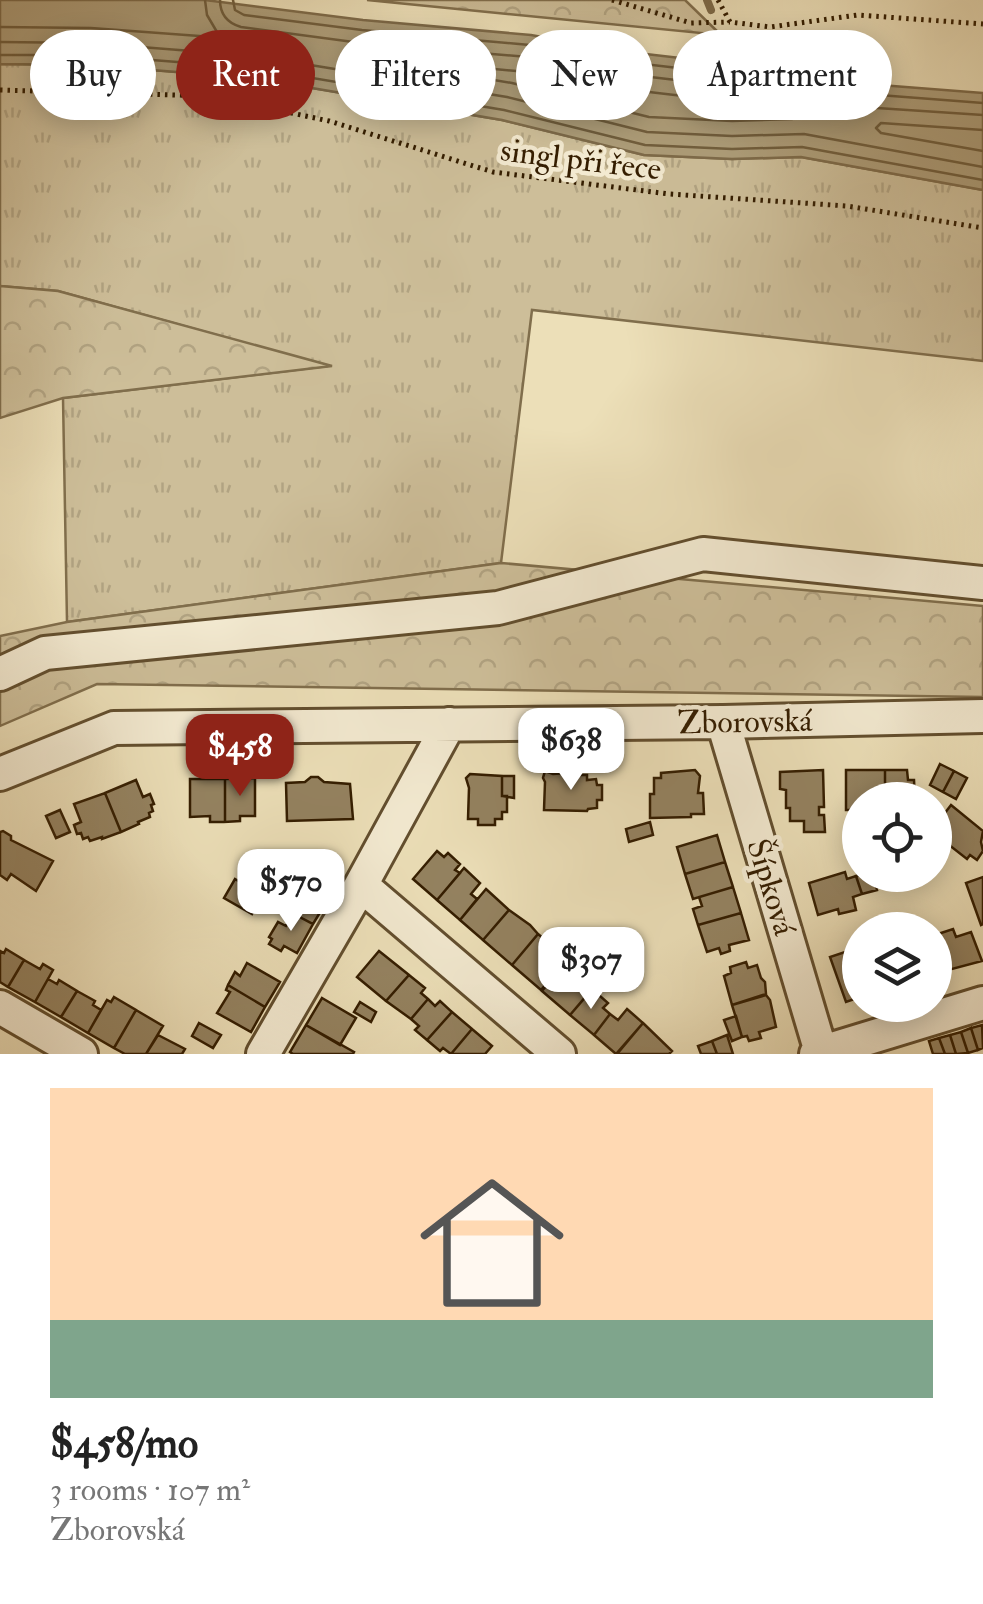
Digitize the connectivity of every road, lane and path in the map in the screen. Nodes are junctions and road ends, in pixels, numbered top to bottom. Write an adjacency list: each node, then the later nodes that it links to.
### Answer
1 (612, 0): 3 (path)
2 (718, 0): 3 (path)
3 (730, 22): 4 (path)
4 (983, 24)
5 (0, 90): 6 (path, singl při řece)
6 (983, 228)
7 (983, 583): 8 (street)
8 (0, 674)
9 (971, 716): 10 (street, Zborovská); 12 (street, Zborovská)
10 (723, 722): 11 (street, Zborovská); 18 (street, Šípková)
11 (449, 724): 13 (street, Zborovská); 14 (street)
12 (983, 743)
13 (0, 774)
14 (361, 885): 20 (street); 21 (street)
15 (983, 1003): 18 (street)
16 (0, 1007): 17 (street)
17 (42, 1044): 19 (street)
18 (819, 1053)
19 (81, 1054)
20 (262, 1054)
21 (559, 1054)

